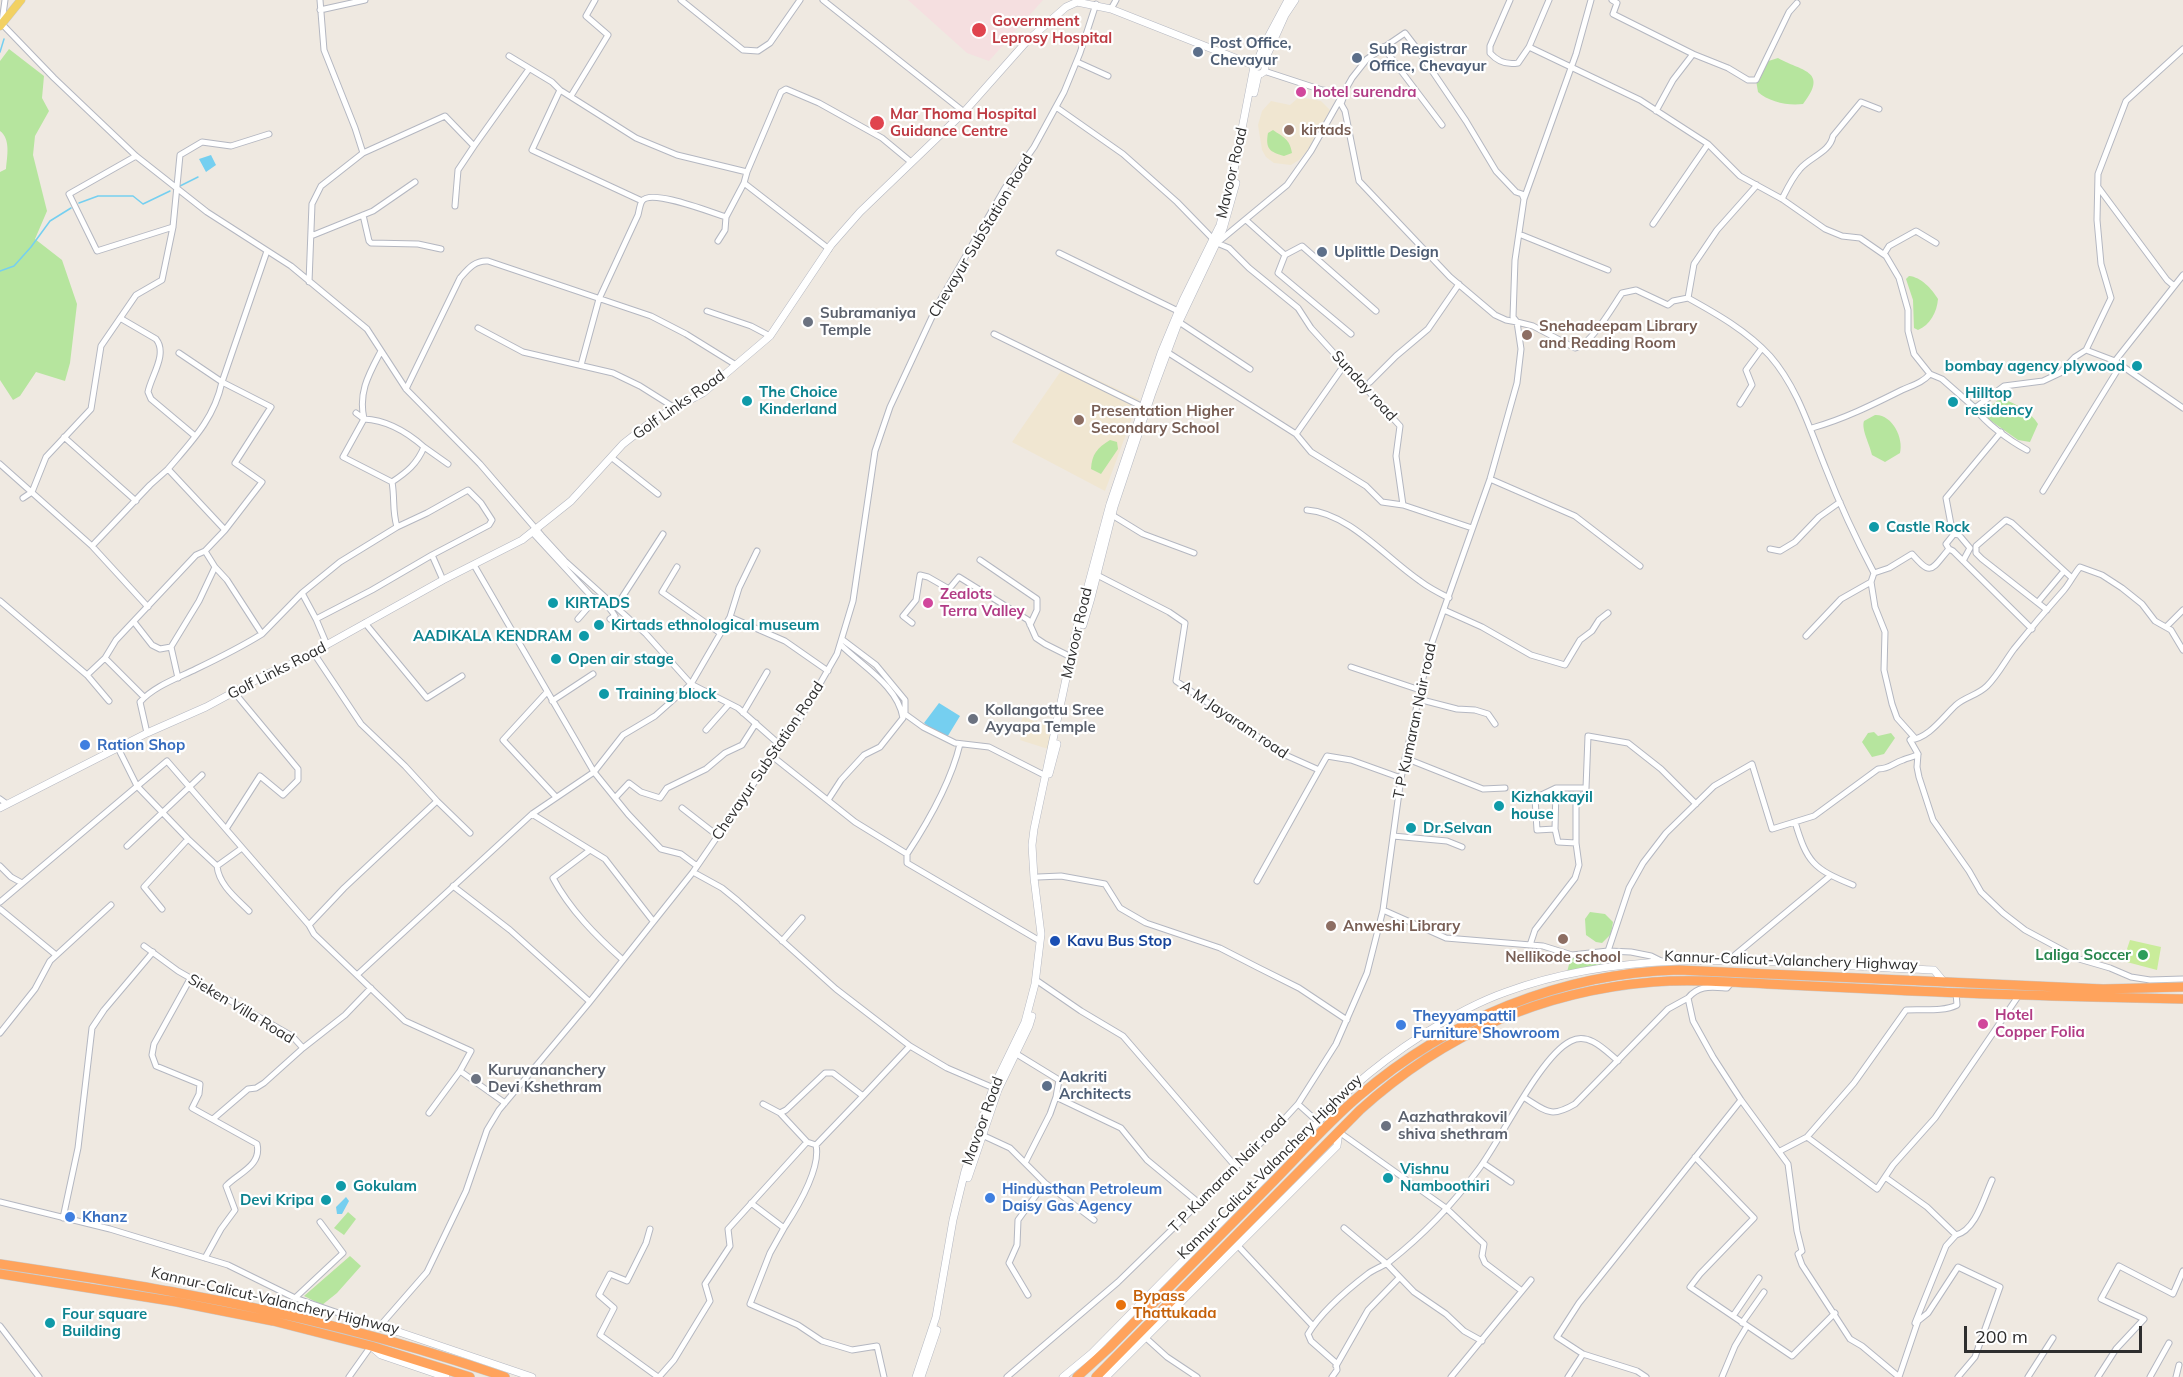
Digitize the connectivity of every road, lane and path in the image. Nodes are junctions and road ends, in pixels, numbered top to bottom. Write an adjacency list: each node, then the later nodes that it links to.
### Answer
1 (5, 0): 20 (street)
2 (21, 0): 20 (main road)
3 (320, 0): 19 (street)
4 (365, 0): 19 (street)
5 (595, 0): 33 (street)
6 (800, 0): 15 (street)
7 (823, 0): 37 (street)
8 (1116, 0): 18 (street)
9 (1288, 0): 27 (main road)
10 (1295, 0): 27 (main road)
11 (1510, 0): 22 (street)
12 (1549, 0): 22 (street)
13 (1591, 0): 28 (street, T P Kumaran Nair road)
14 (1612, 0): 24 (street)
15 (683, 1)
16 (1797, 3): 24 (street)
17 (1096, 4): 18 (main road, Golf Links Road); 26 (street, Chevayur SubStation Road); 37 (main road, Golf Links Road)
18 (1111, 9): 27 (main road, Golf Links Road)
19 (320, 10): 42 (street)
20 (1, 24): 43 (street)
21 (1383, 46): 32 (street); 38 (street); 51 (street)
22 (1528, 47): 28 (street)
23 (2183, 49): 49 (street)
24 (1693, 54): 36 (street)
25 (509, 56): 29 (street)
26 (1077, 62): 30 (street); 34 (street, Chevayur SubStation Road)
27 (1258, 68): 32 (street); 63 (main road, Mavoor Road)
28 (1570, 68): 36 (street); 51 (street, T P Kumaran Nair road)
29 (529, 69): 31 (street); 41 (street)
30 (1108, 76)
31 (560, 90): 33 (street); 53 (street)
32 (1345, 93): 57 (street); 74 (street)
33 (571, 96): 45 (street)
34 (1056, 107): 63 (street, Sunday road); 180 (street, Chevayur SubStation Road)
35 (1879, 109): 52 (street)
36 (1656, 111): 40 (street)
37 (964, 112): 44 (main road, Golf Links Road)
38 (1442, 125)
39 (268, 134): 50 (street)
40 (1708, 144): 48 (street); 58 (street)
41 (474, 146): 42 (street); 54 (street)
42 (363, 153): 61 (street)
43 (136, 156): 50 (street); 59 (street)
44 (911, 162): 45 (street); 66 (main road, Golf Links Road)
45 (747, 172): 47 (street)
46 (415, 182): 55 (street)
47 (744, 183): 56 (street); 66 (street)
48 (1756, 185): 52 (street); 76 (street)
49 (2098, 187): 75 (street); 89 (street)
50 (176, 189): 59 (street); 67 (street)
51 (1524, 199): 60 (street, T P Kumaran Nair road)
52 (1782, 199): 69 (street)
53 (642, 201): 56 (street); 77 (street)
54 (455, 206)
55 (363, 215): 61 (street); 65 (street)
56 (726, 217): 62 (street)
57 (1246, 220): 63 (street); 70 (street)
58 (1653, 224)
59 (173, 227): 81 (street)
60 (1519, 234): 71 (street); 83 (street, T P Kumaran Nair road)
61 (311, 236): 73 (street)
62 (718, 241)
63 (1215, 241): 79 (main road, Mavoor Road); 82 (main road, Mavoor Road); 93 (street, Sunday road)
64 (1936, 243): 69 (street)
65 (441, 249)
66 (829, 249): 87 (main road, Golf Links Road)
67 (267, 251): 73 (street); 99 (street)
68 (1059, 253): 79 (street)
69 (1884, 254): 98 (street)
70 (1285, 255): 80 (street); 86 (street)
71 (1608, 270)
72 (2183, 275): 75 (street)
73 (309, 282): 90 (street)
74 (1459, 284): 83 (street); 100 (street)
75 (2174, 286): 94 (street)
76 (1688, 298): 83 (street); 88 (street)
77 (599, 299): 95 (street); 96 (street); 101 (street)
78 (707, 311): 87 (street)
79 (1178, 311): 103 (main road, Mavoor Road)
80 (1376, 311)
81 (120, 318): 112 (street); 113 (street)
82 (1179, 322): 91 (main road, Mavoor Road); 97 (street)
83 (1516, 322): 120 (street, T P Kumaran Nair road)
84 (478, 328): 95 (street)
85 (994, 334): 103 (street)
86 (1351, 334)
87 (770, 336): 96 (main road, Golf Links Road)
88 (1762, 348): 102 (street); 109 (street)
89 (2086, 350): 94 (street); 105 (street)
90 (381, 351): 101 (street); 108 (street)
91 (1167, 352): 111 (street); 130 (main road, Mavoor Road)
92 (179, 353): 99 (street)
93 (1345, 364): 111 (street); 128 (street, Sunday road)
94 (2117, 364): 106 (street); 122 (street)
95 (581, 365): 104 (street)
96 (736, 365): 104 (main road, Golf Links Road)
97 (1250, 369)
98 (1930, 374): 105 (street); 109 (street)
99 (222, 382): 112 (street); 133 (street)
100 (1370, 382)
101 (406, 389): 134 (street)
102 (1740, 404)
103 (1143, 407): 185 (main road, Mavoor Road)
104 (675, 408): 116 (main road, Golf Links Road)
105 (1975, 408): 110 (street)
106 (2183, 408)
107 (356, 413): 108 (street)
108 (364, 419): 114 (street); 121 (street)
109 (1812, 428): 127 (street)
110 (2001, 432): 115 (street); 136 (street)
111 (1296, 434): 128 (street)
112 (195, 436): 119 (street)
113 (64, 438): 123 (street); 126 (street)
114 (424, 447): 118 (street); 121 (street)
115 (2027, 450)
116 (611, 457): 124 (street); 134 (main road, Golf Links Road)
117 (0, 464): 123 (street)
118 (448, 464)
119 (168, 469): 126 (street); 133 (street)
120 (1490, 479): 132 (street, T P Kumaran Nair road); 147 (street)
121 (392, 482): 131 (street)
122 (2043, 491)
123 (33, 492): 125 (street); 137 (street)
124 (658, 494)
125 (23, 498)
126 (135, 501): 137 (street)
127 (1840, 501): 138 (street); 151 (street)
128 (1403, 505): 132 (street)
129 (1307, 510): 158 (street)
130 (1112, 515): 142 (street); 152 (main road, Mavoor Road)
131 (397, 527): 143 (street); 156 (street)
132 (1472, 528): 158 (street, T P Kumaran Nair road)
133 (225, 530): 140 (street)
134 (534, 530): 146 (main road, Golf Links Road); 157 (street); 161 (street)
135 (663, 534): 161 (street)
136 (1953, 535): 139 (street); 145 (street)
137 (92, 546): 162 (street)
138 (1770, 549)
139 (1949, 549): 145 (street); 151 (street)
140 (205, 551): 148 (street); 162 (street)
141 (757, 551): 167 (street)
142 (1194, 553)
143 (432, 555): 154 (street); 168 (street)
144 (980, 560): 174 (street)
145 (1963, 561): 176 (street)
146 (474, 565): 154 (main road, Golf Links Road); 196 (street)
147 (1640, 566)
148 (215, 567): 178 (street); 182 (street)
149 (677, 567): 177 (street)
150 (2064, 571): 153 (street); 160 (street); 160 (street)
151 (1874, 573): 155 (street)
152 (1097, 575): 215 (street, A M Jayaram road); 252 (main road, Mavoor Road)
153 (2072, 578): 164 (street); 175 (street)
154 (443, 580): 172 (main road, Golf Links Road)
155 (1870, 582): 179 (street); 208 (street)
156 (302, 593): 168 (street); 178 (street)
157 (591, 596): 169 (street); 170 (street)
158 (1449, 598): 163 (street, T P Kumaran Nair road)
159 (0, 601): 191 (street)
160 (2038, 603): 164 (street)
161 (614, 606): 194 (street)
162 (148, 607): 171 (street)
163 (1444, 610): 166 (street); 195 (street, T P Kumaran Nair road)
164 (2048, 610): 176 (street)
165 (2183, 610): 175 (street)
166 (1608, 613)
167 (730, 617): 177 (street); 188 (street)
168 (316, 619): 181 (street)
169 (579, 619)
170 (610, 619)
171 (134, 622): 182 (street); 186 (street)
172 (365, 623): 181 (main road, Golf Links Road); 192 (street)
173 (912, 623): 174 (street)
174 (1030, 625): 185 (street)
175 (2166, 627): 183 (street)
176 (2032, 629): 208 (street)
177 (720, 633): 194 (street)
178 (262, 634): 193 (street)
179 (1806, 636)
180 (842, 642): 188 (street, Chevayur SubStation Road); 209 (street); 228 (street)
181 (327, 645): 184 (main road, Golf Links Road)
182 (171, 647): 193 (street)
183 (2183, 650)
184 (313, 652): 197 (main road, Golf Links Road); 229 (street)
185 (1071, 657): 218 (main road, Mavoor Road)
186 (105, 658): 191 (street); 198 (street)
187 (1351, 667): 195 (street)
188 (828, 671): 210 (street, Chevayur SubStation Road)
189 (767, 672): 203 (street)
190 (593, 674): 200 (street)
191 (87, 675): 201 (street)
192 (462, 676)
193 (178, 678): 198 (street)
194 (691, 684): 202 (street); 216 (street)
195 (1420, 690): 199 (street, T P Kumaran Nair road)
196 (547, 692): 200 (street); 225 (street)
197 (234, 693): 207 (main road, Golf Links Road); 236 (street)
198 (144, 697): 207 (street)
199 (1418, 699): 205 (street); 214 (street, T P Kumaran Nair road)
200 (552, 701): 216 (street)
201 (109, 702)
202 (729, 705): 203 (street); 206 (street)
203 (743, 713): 204 (street)
204 (756, 723): 210 (street); 226 (street)
205 (1495, 724)
206 (706, 730)
207 (147, 733): 211 (main road, Golf Links Road)
208 (1910, 740): 212 (street)
209 (960, 744): 218 (street); 247 (street)
210 (780, 745): 213 (street, Chevayur SubStation Road)
211 (118, 748): 220 (street); 231 (main road, Golf Links Road)
212 (1918, 754): 235 (street); 278 (street)
213 (772, 756): 228 (street); 239 (street, Chevayur SubStation Road)
214 (1405, 758): 219 (street, T P Kumaran Nair road); 222 (street)
215 (1319, 770): 219 (street); 253 (street)
216 (594, 772): 225 (street); 226 (street)
217 (202, 775): 221 (street)
218 (1044, 775): 267 (main road, Mavoor Road)
219 (1401, 778): 240 (street, T P Kumaran Nair road)
220 (137, 786): 221 (street); 233 (street); 254 (street)
221 (189, 787): 233 (street); 236 (street)
222 (1505, 788)
223 (1556, 788): 224 (street); 237 (street); 237 (street)
224 (1586, 788): 230 (street); 242 (street)
225 (556, 797): 234 (street)
226 (615, 798): 250 (street)
227 (0, 799): 231 (street)
228 (828, 800): 247 (street)
229 (437, 801): 238 (street); 265 (street)
230 (1696, 804): 235 (street); 270 (street)
231 (4, 806)
232 (682, 808): 239 (street)
233 (162, 812): 241 (street); 243 (street)
234 (532, 814): 246 (street); 256 (street)
235 (1795, 822): 251 (street)
236 (226, 829): 245 (street)
237 (1555, 829): 242 (street)
238 (470, 833)
239 (718, 836): 250 (street, Chevayur SubStation Road)
240 (1393, 836): 244 (street); 261 (street, T P Kumaran Nair road)
241 (188, 839): 249 (street); 260 (street)
242 (1576, 843): 268 (street)
243 (127, 846)
244 (1462, 847)
245 (242, 848): 249 (street); 265 (street)
246 (590, 850): 264 (street); 273 (street)
247 (907, 854): 267 (street)
248 (0, 866): 254 (street)
249 (217, 866): 262 (street)
250 (695, 869): 264 (street, Chevayur SubStation Road); 266 (street)
251 (1830, 876): 255 (street); 275 (street)
252 (1038, 877): 279 (main road, Mavoor Road); 289 (street)
253 (1257, 881)
254 (22, 883): 257 (street)
255 (1852, 885)
256 (453, 886): 276 (street); 288 (street)
257 (0, 902)
258 (111, 905): 272 (street)
259 (0, 909): 272 (street)
260 (162, 909)
261 (1383, 910): 268 (street); 289 (street, T P Kumaran Nair road)
262 (249, 911)
263 (802, 918): 266 (street)
264 (653, 921): 273 (street, Chevayur SubStation Road)
265 (309, 925): 276 (street)
266 (783, 941): 291 (street)
267 (1040, 941): 279 (main road, Mavoor Road)
268 (1530, 945): 270 (street)
269 (144, 946): 271 (street, Sieken Villa Road)
270 (1608, 951): 274 (street)
271 (153, 952): 277 (street, Sieken Villa Road); 328 (street)
272 (56, 956): 290 (street)
273 (623, 960): 288 (street, Chevayur SubStation Road)
274 (1661, 961): 275 (main road); 307 (main road)
275 (1734, 961): 281 (main road)
276 (357, 975): 282 (street)
277 (190, 979): 292 (street, Sieken Villa Road); 306 (street)
278 (2183, 979)
279 (1038, 980): 293 (main road, Mavoor Road); 296 (main road, Mavoor Road); 319 (street)
280 (1732, 982): 284 (highway, Kannur-Calicut-Valanchery Highway); 286 (street); 308 (highway, Kannur-Calicut-Valanchery Highway)
281 (1944, 983): 283 (highway, Kannur-Calicut-Valanchery Highway); 313 (highway, Kannur-Calicut-Valanchery Highway)
282 (371, 987): 292 (street); 295 (street)
283 (2183, 987)
284 (1956, 993): 285 (highway, Kannur-Calicut-Valanchery Highway); 310 (street)
285 (2019, 995): 287 (highway, Kannur-Calicut-Valanchery Highway); 320 (street)
286 (1688, 998): 294 (street); 300 (street)
287 (2183, 999)
288 (590, 1001): 301 (street, Chevayur SubStation Road)
289 (1347, 1020): 303 (street, T P Kumaran Nair road)
290 (0, 1034)
291 (910, 1046): 296 (street); 297 (street)
292 (303, 1048): 306 (street, Sieken Villa Road)
293 (1016, 1053): 296 (main road, Mavoor Road); 298 (street)
294 (1618, 1061): 299 (street); 299 (street)
295 (460, 1071): 301 (street); 304 (street)
296 (995, 1089): 309 (main road, Mavoor Road); 372 (main road, Mavoor Road)
297 (863, 1096): 305 (street); 312 (street)
298 (1056, 1097): 317 (street); 326 (street)
299 (1525, 1098): 318 (street)
300 (1740, 1100): 314 (street); 316 (street)
301 (505, 1102): 353 (street, Chevayur SubStation Road)
302 (763, 1104): 305 (street)
303 (1298, 1104): 307 (street); 319 (street, T P Kumaran Nair road)
304 (429, 1113)
305 (780, 1113): 311 (street)
306 (213, 1119): 336 (street)
307 (1318, 1122): 315 (main road)
308 (1339, 1132): 327 (street); 354 (main road); 377 (highway, Kannur-Calicut-Valanchery Highway)
309 (982, 1135): 317 (street); 373 (main road, Mavoor Road)
310 (1807, 1137): 314 (street); 320 (street)
311 (807, 1142): 312 (street); 325 (street)
312 (816, 1145): 331 (street)
313 (1304, 1151): 315 (main road); 376 (highway, Kannur-Calicut-Valanchery Highway)
314 (1780, 1151): 348 (street)
315 (1289, 1153): 375 (main road)
316 (1695, 1158): 349 (street); 359 (street)
317 (1025, 1163): 323 (street)
318 (1483, 1163): 322 (street); 327 (street)
319 (1236, 1167): 326 (street, T P Kumaran Nair road)
320 (1885, 1177): 334 (street)
321 (1992, 1180): 334 (street)
322 (1511, 1182)
323 (1045, 1183): 329 (street); 346 (street)
324 (0, 1202): 328 (street)
325 (751, 1203): 331 (street); 370 (street)
326 (1199, 1203): 374 (street, T P Kumaran Nair road)
327 (1446, 1208): 338 (street); 344 (street)
328 (63, 1218): 336 (street)
329 (1094, 1220)
330 (320, 1222): 347 (street)
331 (784, 1228): 371 (street)
332 (1344, 1228): 338 (street)
333 (650, 1229): 370 (street)
334 (1956, 1235): 385 (street)
335 (1240, 1248): 352 (street)
336 (205, 1258): 347 (street)
337 (0, 1264): 368 (highway, Kannur-Calicut-Valanchery Highway)
338 (1387, 1264): 341 (street); 352 (street)
339 (2183, 1271): 388 (street)
340 (0, 1274): 358 (highway, Kannur-Calicut-Valanchery Highway)
341 (1399, 1278): 356 (street); 361 (street)
342 (1759, 1278): 349 (street)
343 (1531, 1280): 344 (street)
344 (1522, 1292): 356 (street)
345 (1764, 1292): 350 (street)
346 (1028, 1296)
347 (295, 1298): 353 (street)
348 (1835, 1313): 350 (street); 385 (street)
349 (1733, 1316): 350 (street)
350 (1745, 1324): 384 (street)
351 (0, 1326): 363 (street)
352 (1313, 1326): 361 (street)
353 (379, 1327): 369 (main road)
354 (1146, 1338): 378 (main road); 379 (street)
355 (2053, 1338): 387 (street)
356 (1482, 1341): 381 (street)
357 (2169, 1343): 389 (street)
358 (371, 1346): 362 (main road); 364 (street); 367 (highway, Kannur-Calicut-Valanchery Highway)
359 (1583, 1354): 382 (street); 383 (street)
360 (2179, 1365): 390 (street)
361 (1336, 1367): 380 (street)
362 (423, 1369): 365 (street); 366 (main road)
363 (39, 1377)
364 (349, 1377)
365 (429, 1377)
366 (446, 1377)
367 (470, 1377)
368 (505, 1377)
369 (532, 1377)
370 (658, 1377)
371 (884, 1377)
372 (916, 1377)
373 (921, 1377)
374 (1007, 1377)
375 (1063, 1377)
376 (1077, 1377)
377 (1096, 1377)
378 (1106, 1377)
379 (1197, 1377)
380 (1332, 1377)
381 (1451, 1377)
382 (1568, 1377)
383 (1646, 1377)
384 (1722, 1377)
385 (1898, 1377): 386 (street)
386 (1958, 1377)
387 (2028, 1377)
388 (2098, 1377)
389 (2150, 1377)
390 (2176, 1377)

